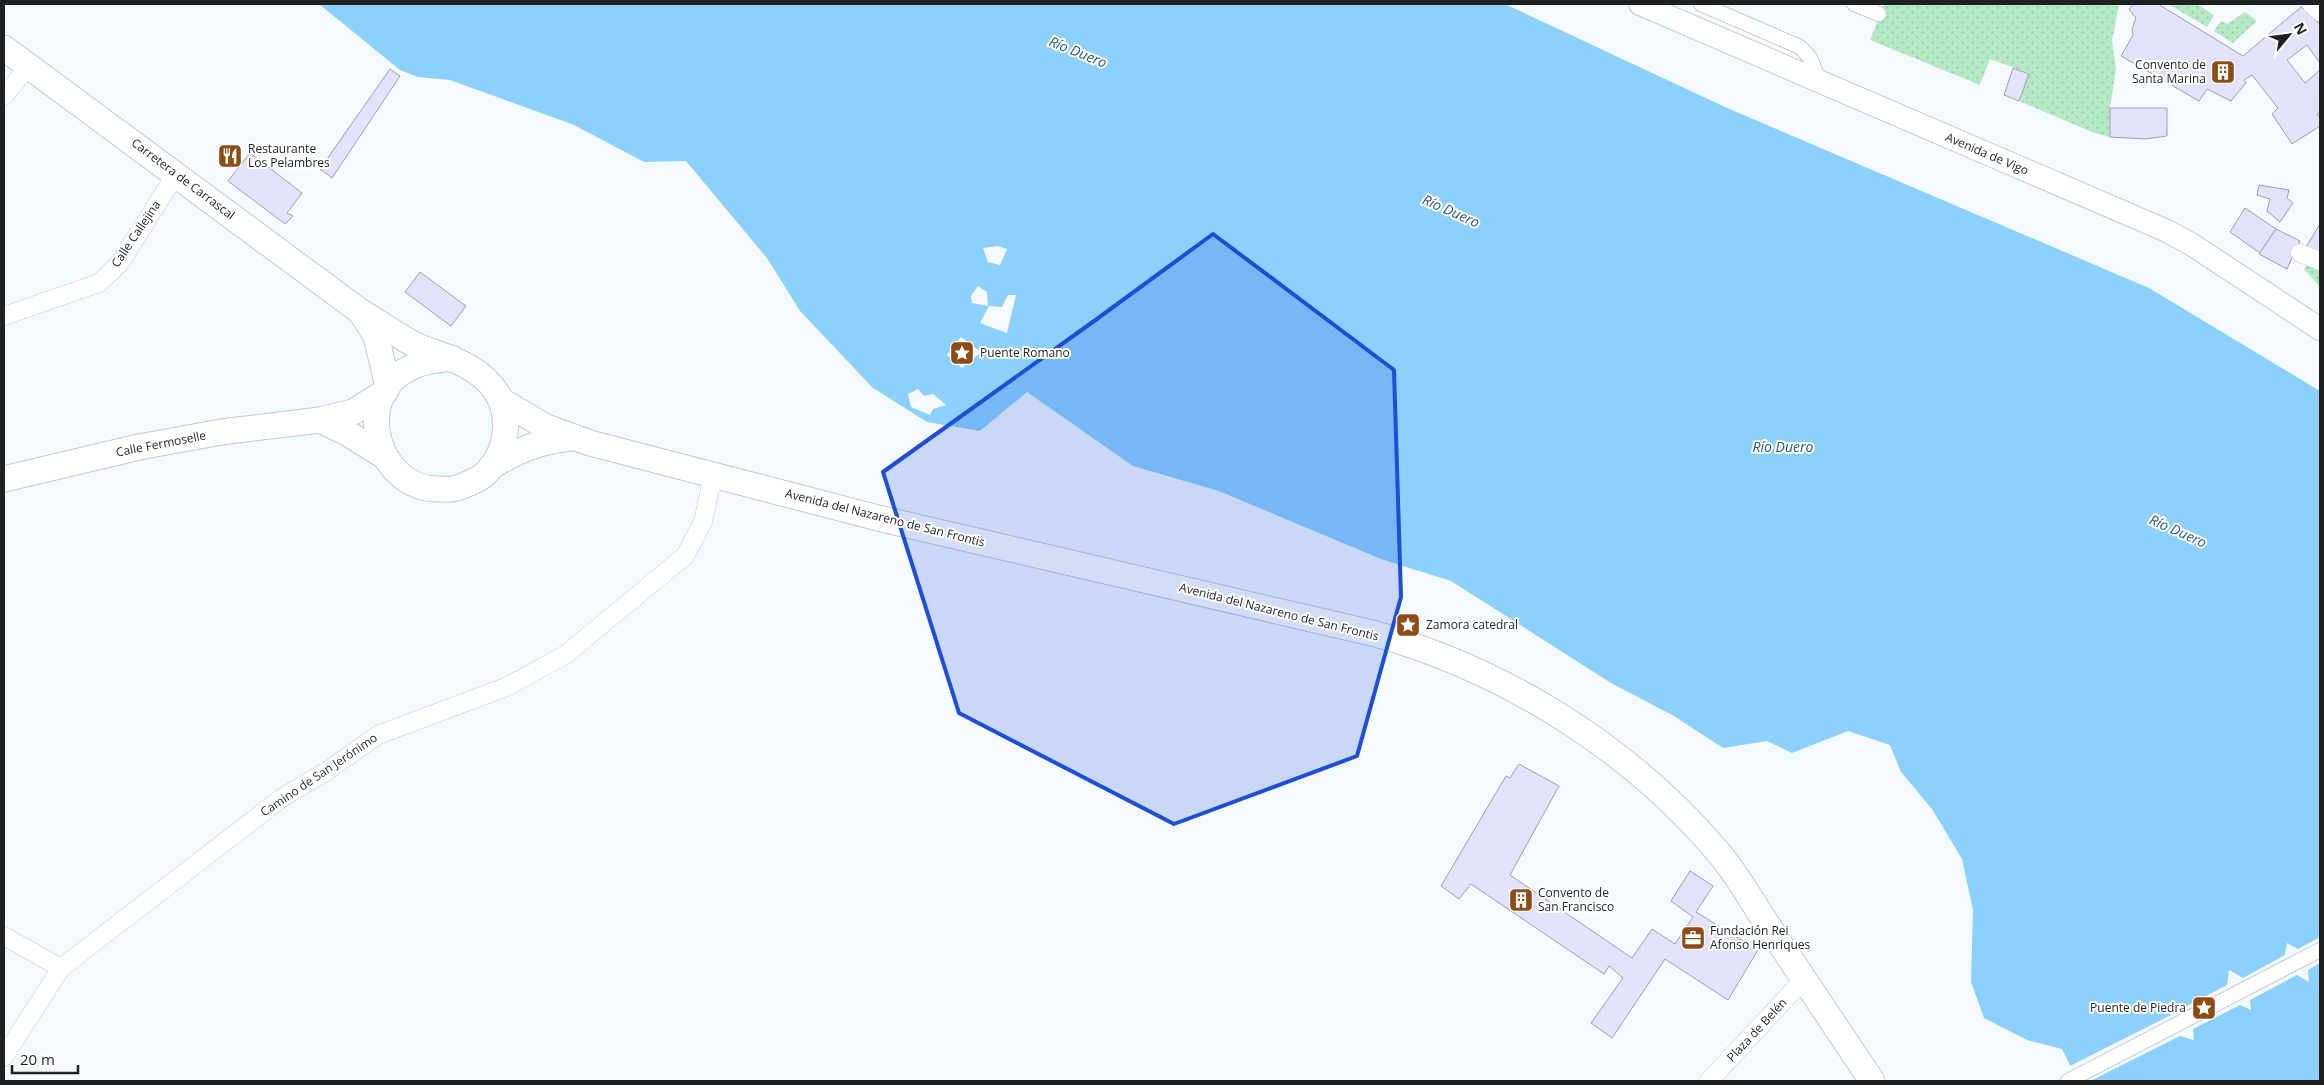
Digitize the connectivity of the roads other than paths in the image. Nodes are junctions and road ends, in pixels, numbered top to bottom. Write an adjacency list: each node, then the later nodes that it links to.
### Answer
1 (1640, 4): 9 (street, Avenida de Vigo)
2 (1701, 4): 9 (street)
3 (1854, 4): 6 (street)
4 (2311, 4): 5 (street)
5 (2320, 12)
6 (1879, 14)
7 (4, 48): 8 (main road, Carretera de Carrascal)
8 (29, 66): 10 (street); 11 (main road, Carretera de Carrascal)
9 (1820, 82): 16 (street, Avenida de Vigo)
10 (4, 96)
11 (176, 174): 14 (main road, Carretera de Carrascal); 15 (street, Calle Callejina)
12 (2300, 253): 13 (street)
13 (2320, 261)
14 (361, 312): 17 (main road, Carretera de Carrascal); 18 (main road, Carretera de Carrascal)
15 (4, 316)
16 (2320, 329)
17 (452, 358): 18 (main road); 19 (main road)
18 (386, 389): 20 (main road, Calle Fermoselle); 22 (main road)
19 (502, 401): 21 (main road, Avenida del Nazareno de San Frontis); 23 (main road)
20 (320, 420): 22 (main road); 25 (main road, Calle Fermoselle)
21 (574, 438): 23 (main road, Avenida del Nazareno de San Frontis); 24 (main road, Avenida del Nazareno de San Frontis)
22 (384, 456): 23 (main road)
23 (491, 467)
24 (712, 475): 28 (street, Camino de San Jerónimo); 29 (main road, Avenida del Nazareno de San Frontis)
25 (4, 479)
26 (4, 936): 28 (street)
27 (2320, 950): 33 (street)
28 (61, 968): 30 (street, Camino de San Jerónimo)
29 (1804, 979): 31 (street, Plaza de Belén); 32 (main road, Avenida del Nazareno de San Frontis)
30 (4, 1057)
31 (1709, 1081)
32 (1872, 1081)
33 (2068, 1081)

